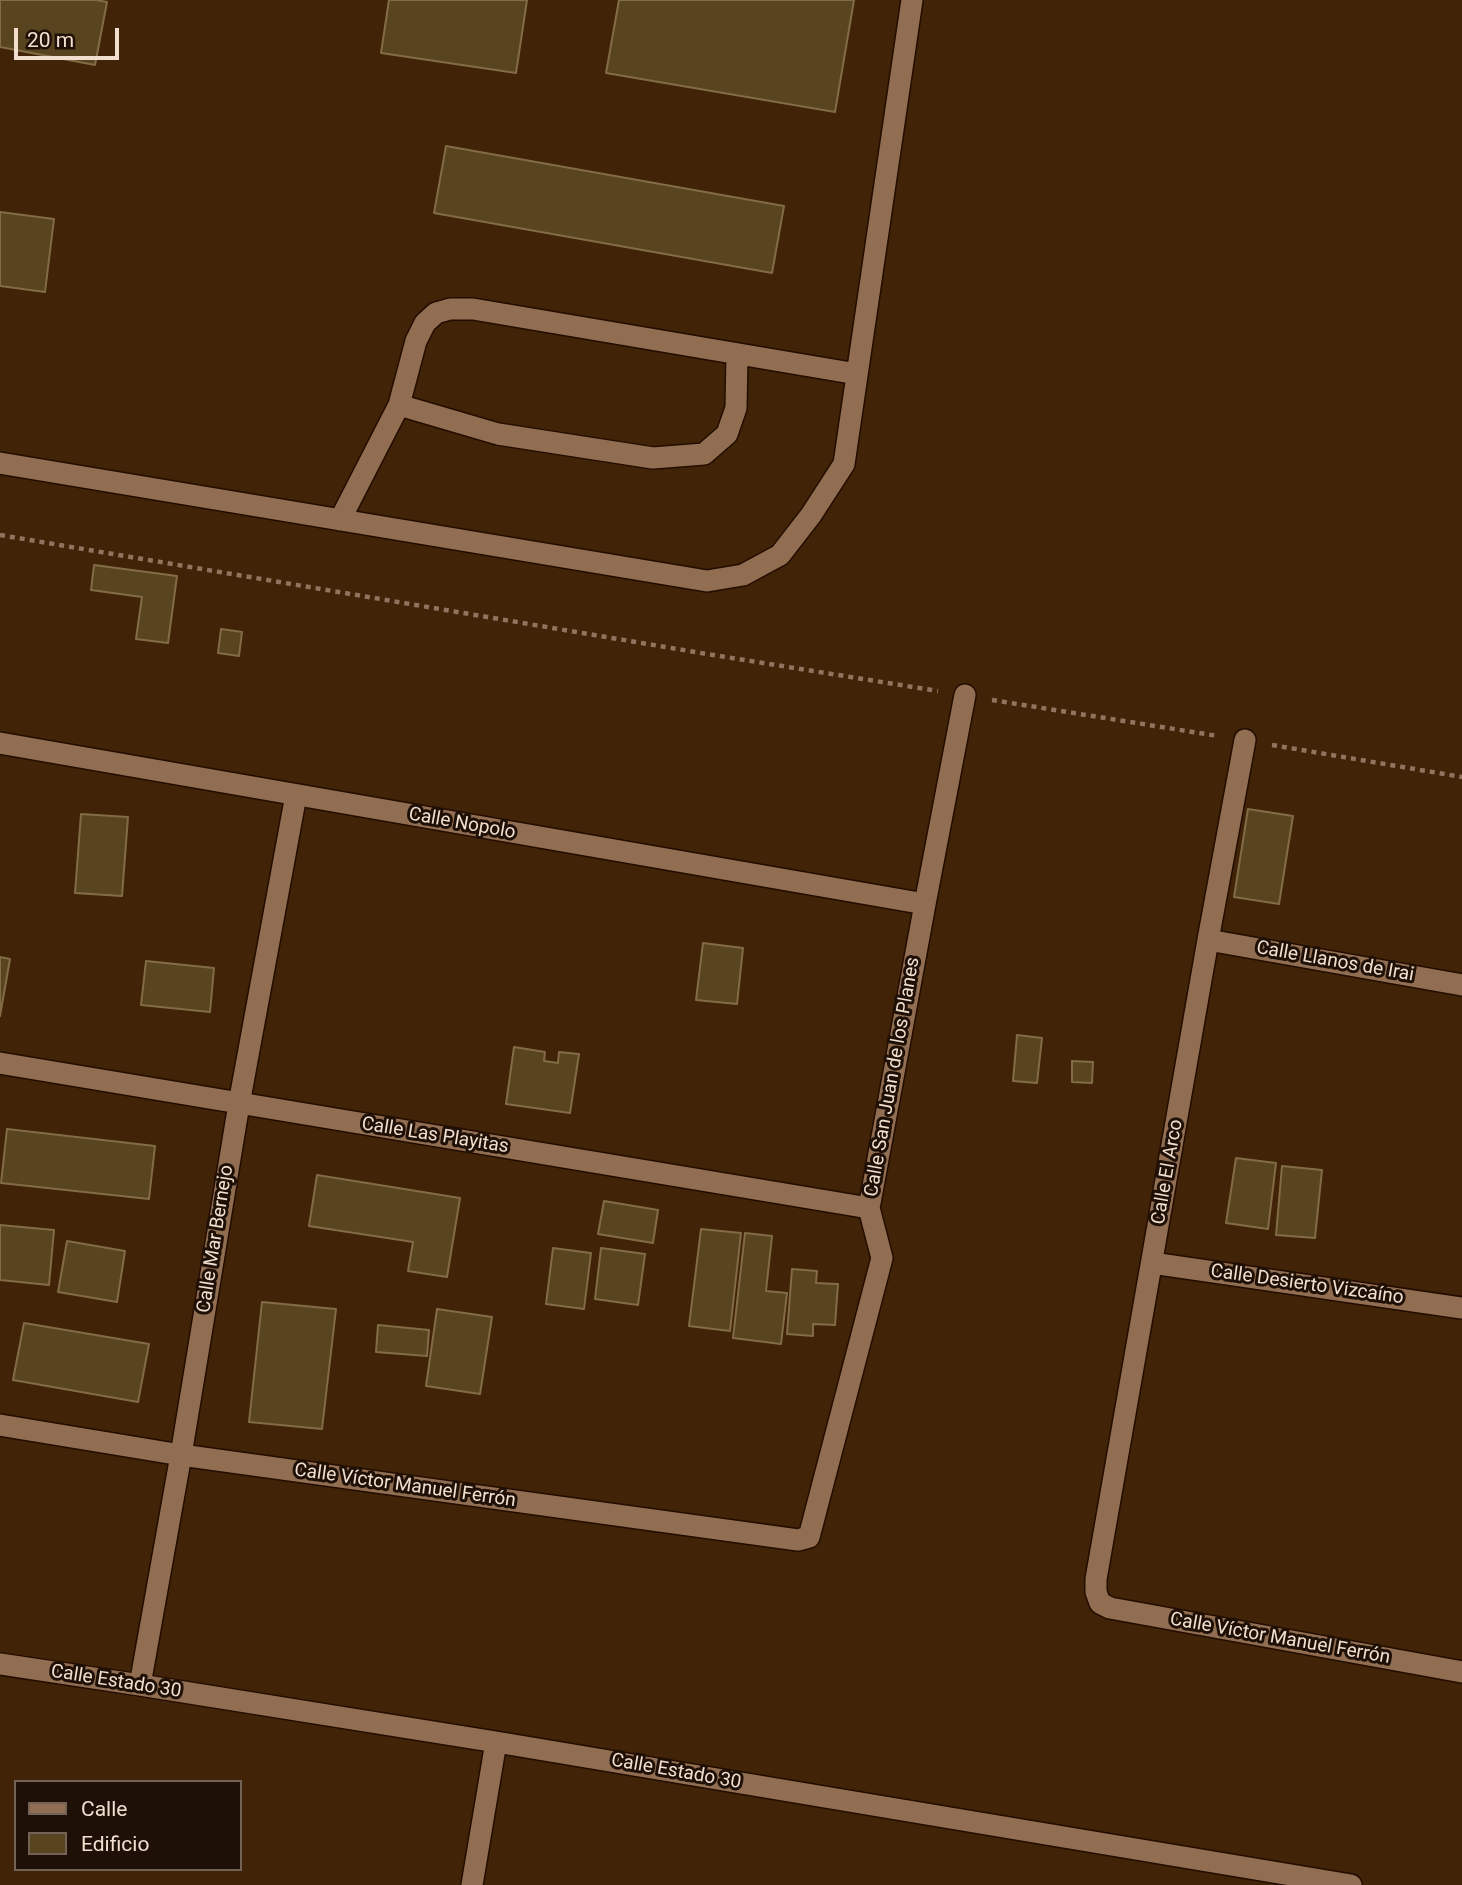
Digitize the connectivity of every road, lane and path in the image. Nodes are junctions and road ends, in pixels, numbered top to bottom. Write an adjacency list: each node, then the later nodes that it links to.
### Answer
1 (912, 0): 3 (street)
2 (737, 355): 3 (street); 4 (street); 4 (street)
3 (857, 374): 6 (street)
4 (399, 405): 6 (street)
5 (0, 464): 6 (street)
6 (340, 520)
7 (0, 535): 8 (path)
8 (965, 695): 9 (path); 13 (street, Calle San Juan de los Planes)
9 (1245, 740): 11 (path); 14 (street, Calle El Arco)
10 (0, 743): 12 (street, Calle Nopolo)
11 (1462, 777)
12 (296, 795): 13 (street, Calle Nopolo); 17 (street, Calle Mar Bernejo)
13 (925, 904): 18 (street, Calle San Juan de los Planes)
14 (1208, 940): 15 (street, Calle Llanos de Irai); 19 (street, Calle El Arco)
15 (1462, 985)
16 (0, 1063): 17 (street, Calle Las Playitas)
17 (239, 1104): 18 (street, Calle Las Playitas); 22 (street, Calle Mar Bernejo)
18 (869, 1208): 23 (street, Calle San Juan de los Planes)
19 (1152, 1263): 20 (street, Calle Desierto Vizcaíno); 24 (street, Calle El Arco)
20 (1462, 1308)
21 (0, 1424): 22 (street, Calle Víctor Manuel Ferrón)
22 (181, 1455): 23 (street, Calle Víctor Manuel Ferrón); 27 (street, Calle Mar Bernejo)
23 (809, 1537)
24 (1100, 1603): 26 (street, Calle Víctor Manuel Ferrón)
25 (0, 1664): 27 (street, Calle Estado 30)
26 (1462, 1672)
27 (140, 1685): 28 (street, Calle Estado 30)
28 (496, 1742): 29 (street); 30 (street, Calle Estado 30)
29 (472, 1885)
30 (1351, 1885)

